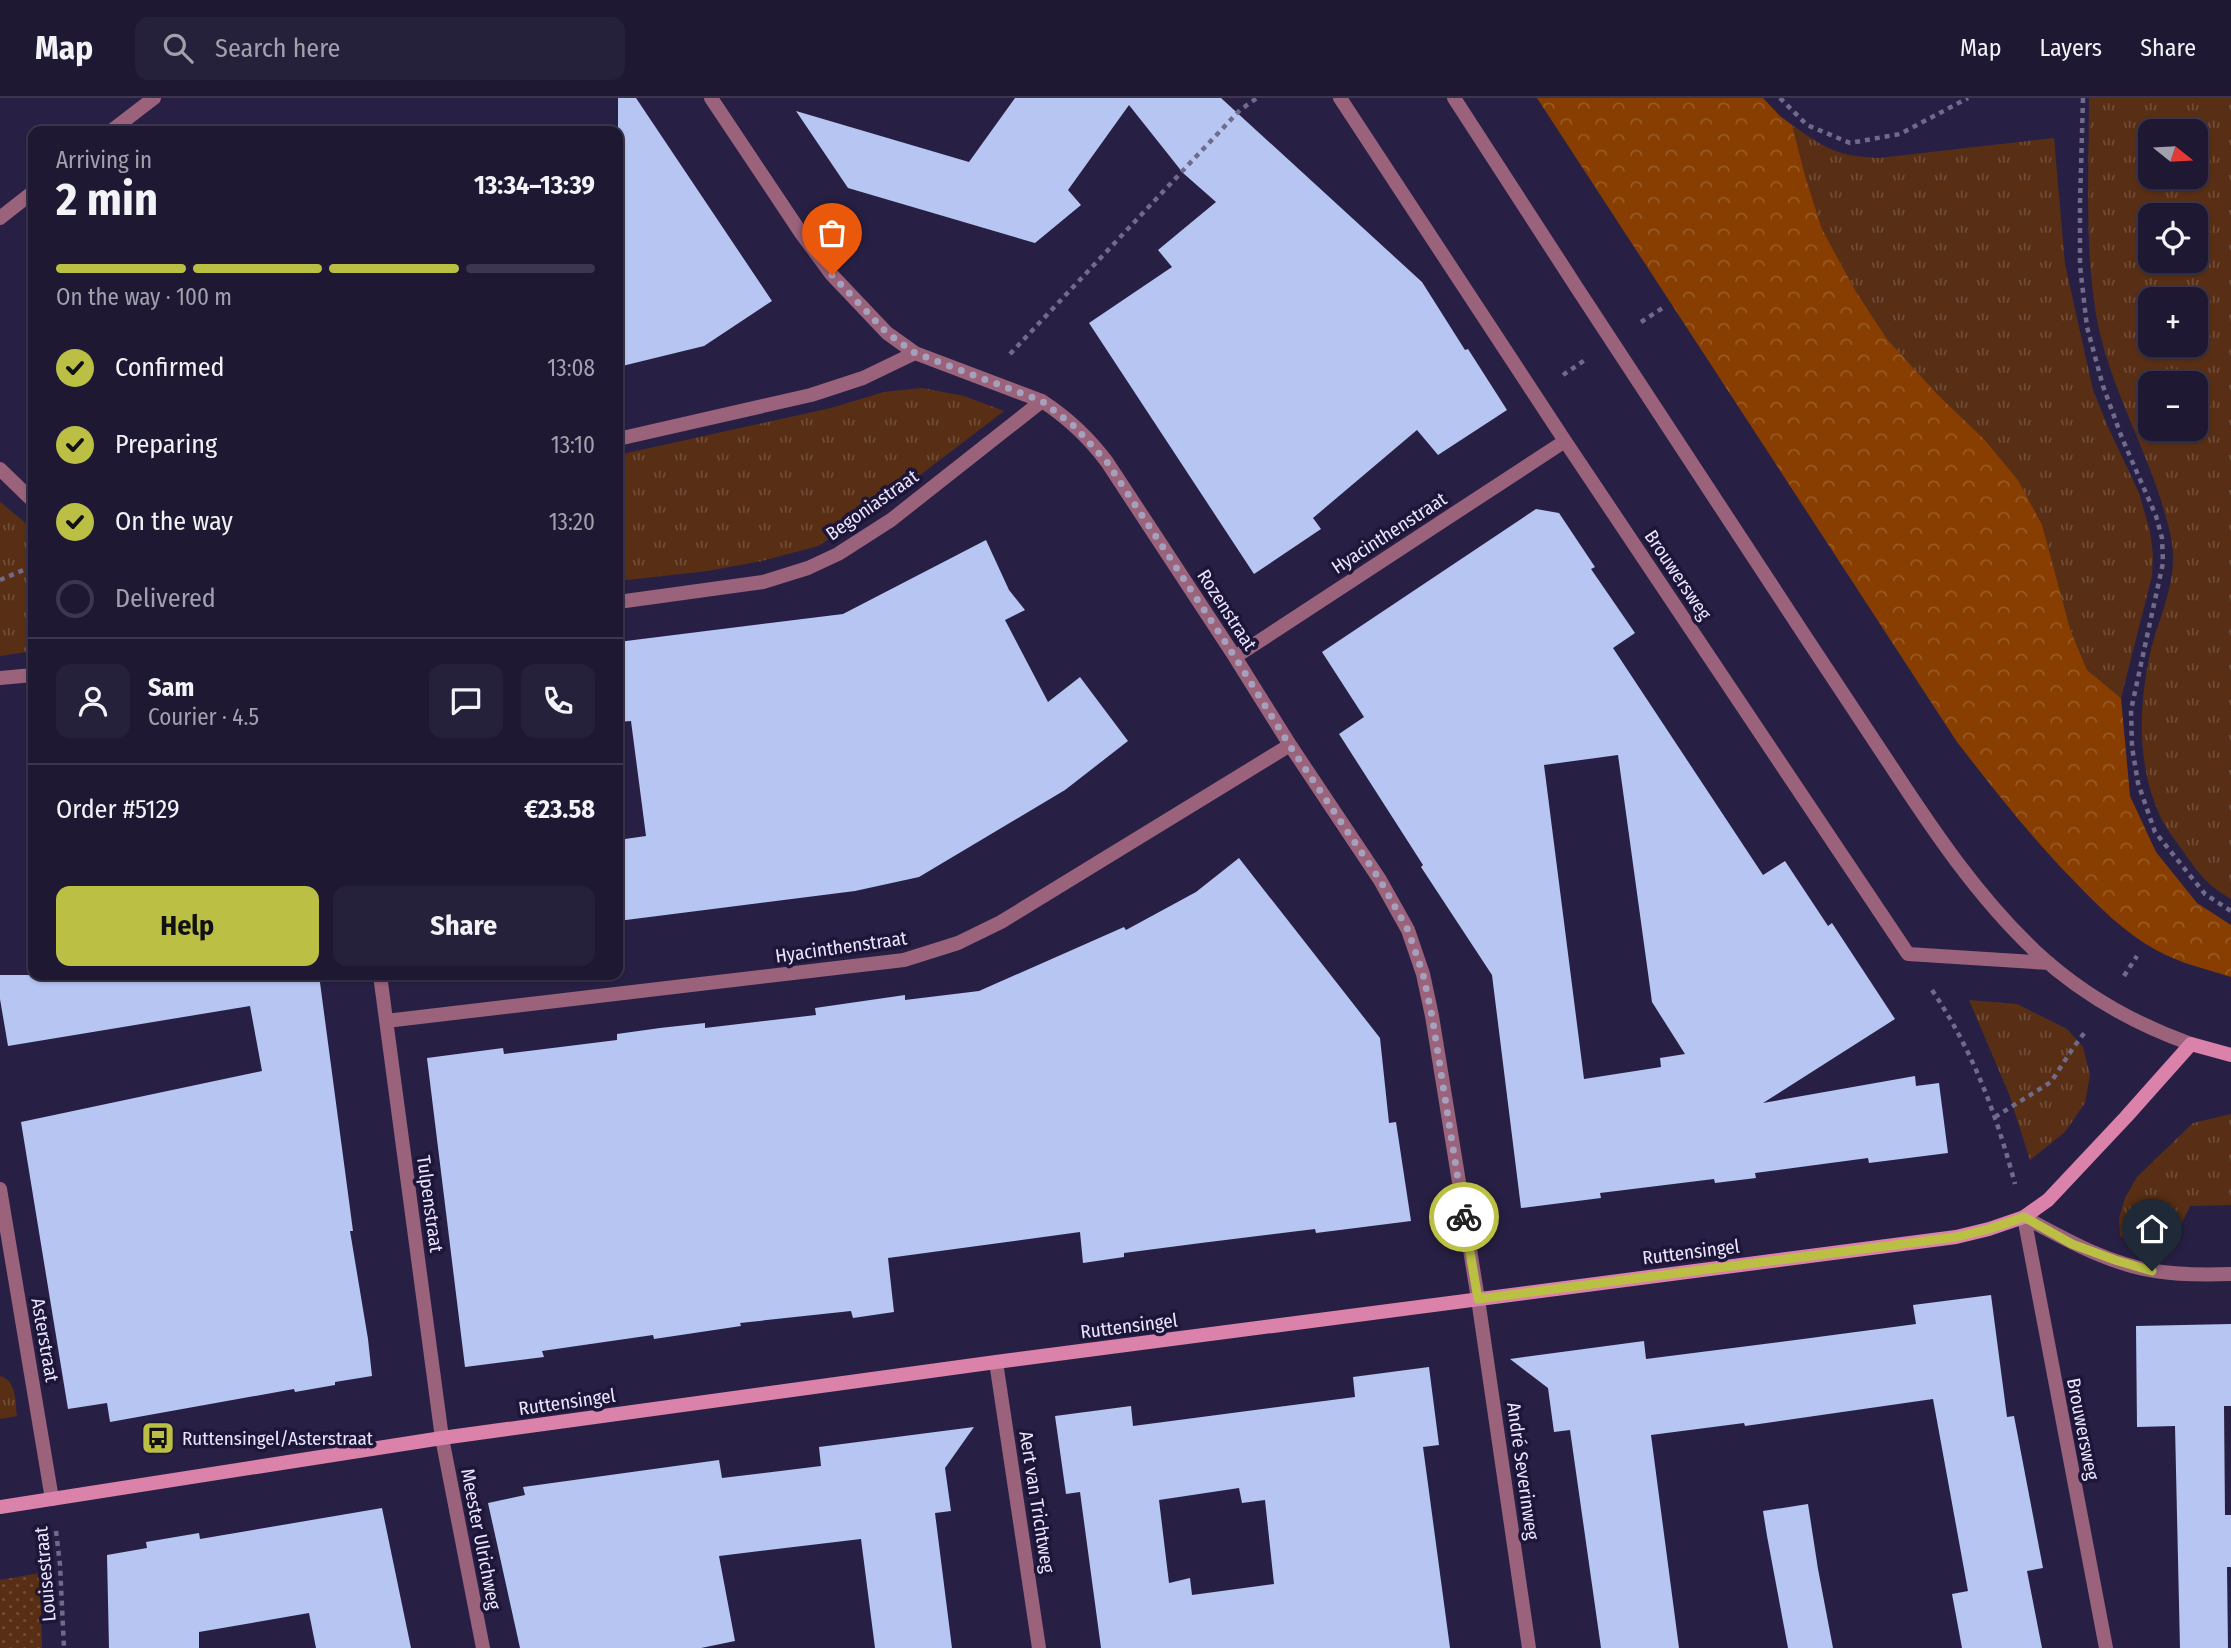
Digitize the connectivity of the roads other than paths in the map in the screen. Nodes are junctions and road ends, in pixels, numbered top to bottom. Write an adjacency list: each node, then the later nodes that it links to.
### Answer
1 (154, 98): 5 (street)
2 (711, 98): 8 (street, Rozenstraat)
3 (1340, 98): 11 (street, Brouwersweg)
4 (1454, 98): 19 (street)
5 (118, 126)
6 (28, 196): 7 (street)
7 (0, 218)
8 (915, 353): 9 (street, Rozenstraat); 10 (street)
9 (1042, 401): 14 (street, Begoniastraat); 15 (street, Rozenstraat)
10 (623, 438)
11 (1565, 441): 15 (street, Hyacinthenstraat); 19 (street, Brouwersweg)
12 (0, 469): 13 (street)
13 (28, 496)
14 (623, 600)
15 (1235, 657): 18 (street, Rozenstraat)
16 (28, 675): 17 (street)
17 (0, 678)
18 (1290, 746): 21 (street, Hyacinthenstraat); 27 (street, Rozenstraat)
19 (2049, 963): 22 (street)
20 (381, 980): 21 (street, Tulpenstraat)
21 (386, 1021): 29 (street, Tulpenstraat)
22 (2191, 1044): 23 (street); 25 (street, Ruttensingel)
23 (2231, 1055)
24 (0, 1189): 30 (street, Asterstraat)
25 (2024, 1217): 26 (street); 27 (street, Ruttensingel); 35 (street, Brouwersweg)
26 (2231, 1274)
27 (1478, 1299): 28 (street, Ruttensingel); 34 (street, André Severinweg)
28 (996, 1362): 29 (street, Ruttensingel); 33 (street, Aert van Trichtweg)
29 (442, 1438): 30 (street, Ruttensingel); 32 (street, Meester Ulrichweg)
30 (52, 1499): 31 (street, Ruttensingel)
31 (0, 1507)
32 (483, 1648)
33 (1039, 1648)
34 (1529, 1648)
35 (2106, 1648)

